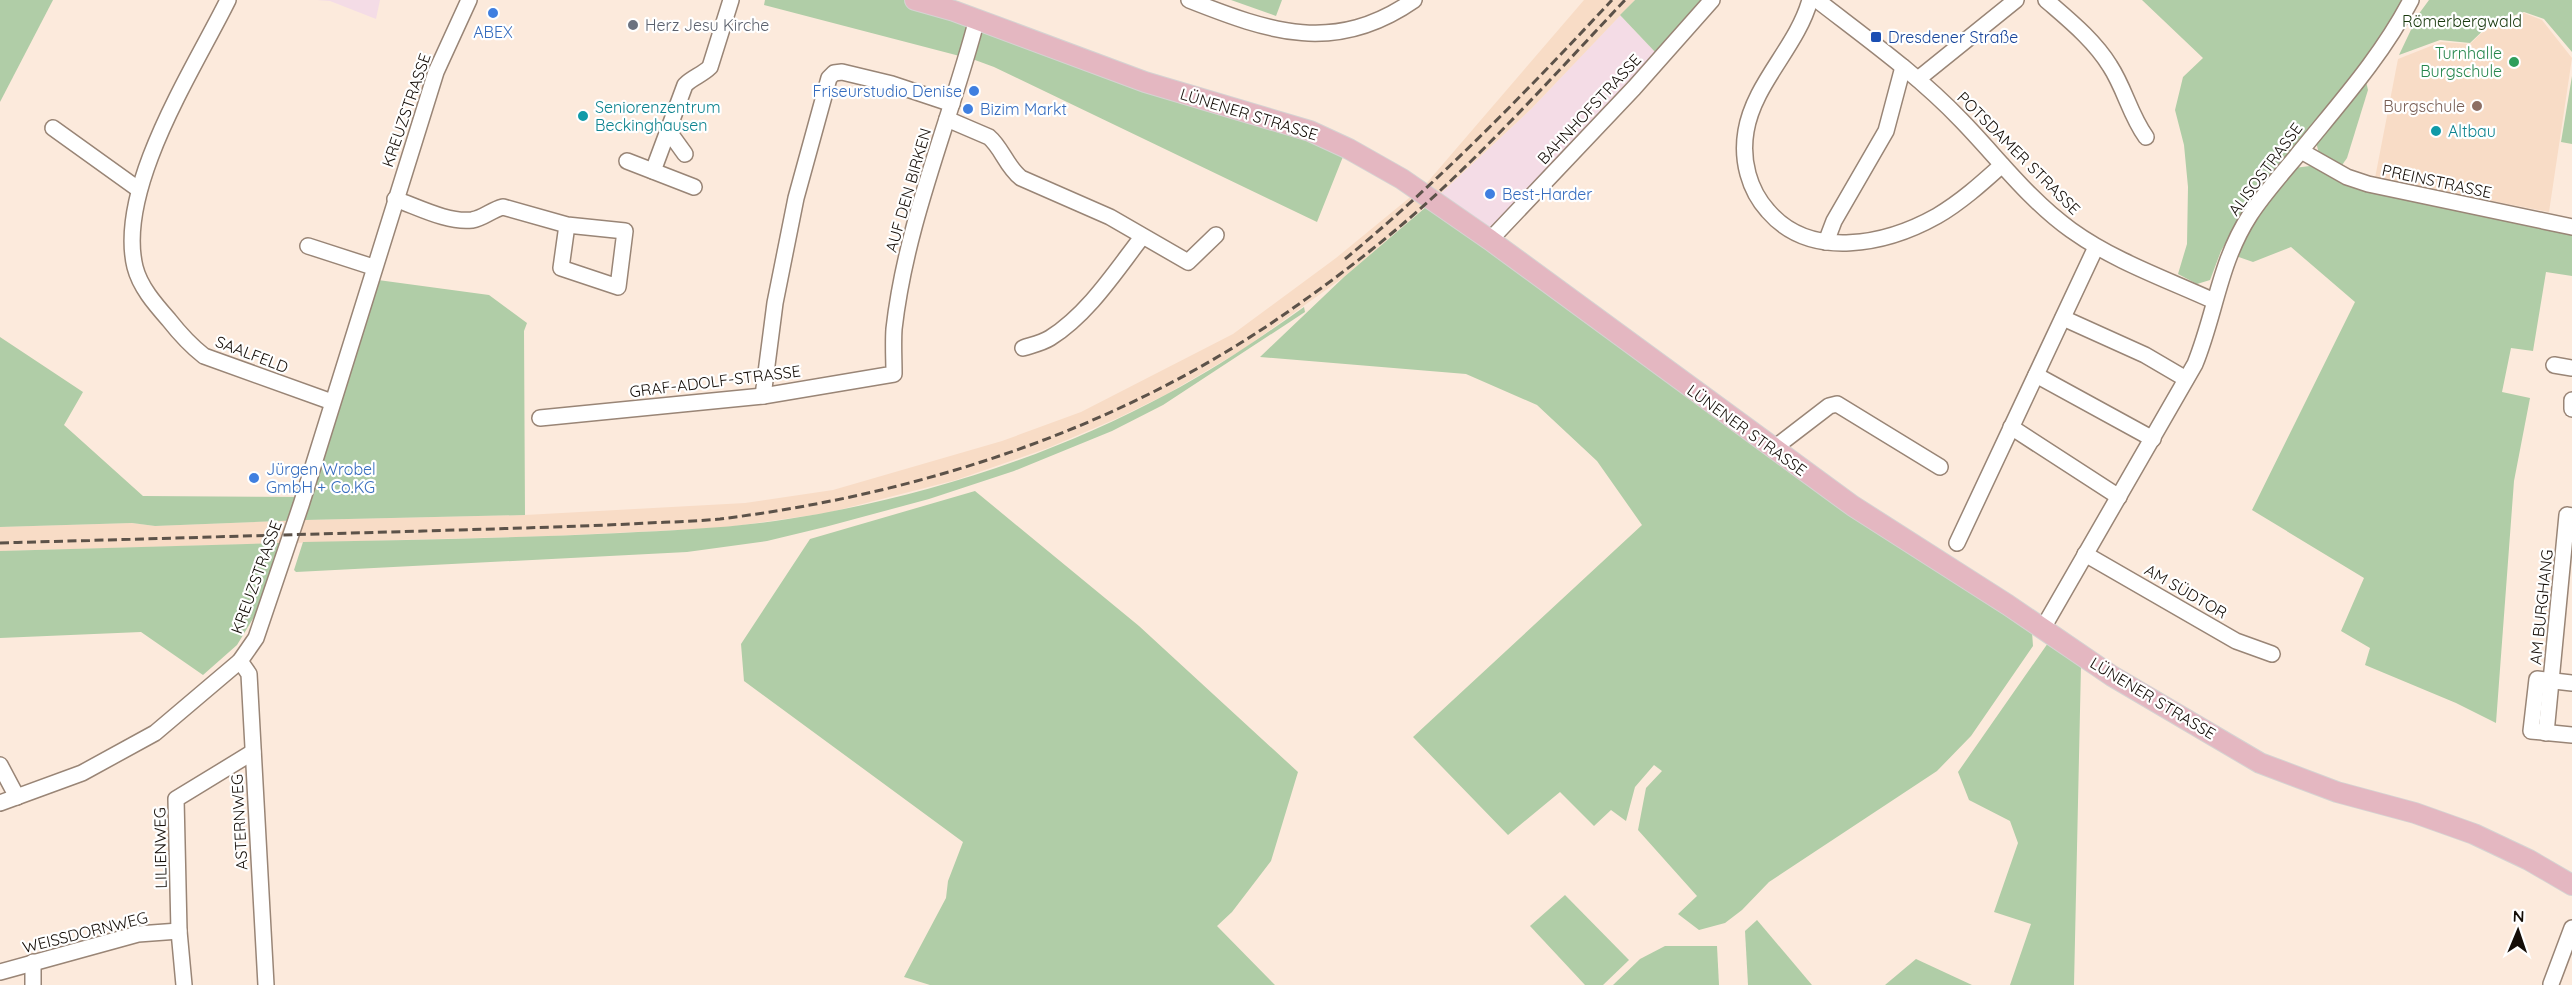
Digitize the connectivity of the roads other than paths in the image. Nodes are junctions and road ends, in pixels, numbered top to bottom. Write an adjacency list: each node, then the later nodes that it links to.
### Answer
1 (228, 0): 26 (street, SAALFELD)
2 (469, 0): 27 (street, KREUZSTRASSE)
3 (731, 0): 18 (street)
4 (1189, 0): 5 (street)
5 (1414, 0)
6 (1712, 0): 32 (street, BAHNHOFSTRASSE)
7 (1810, 0): 33 (street)
8 (1817, 0): 14 (street, POTSDAMER STRASSE)
9 (2016, 0): 15 (street)
10 (2046, 0): 19 (street)
11 (2411, 0): 20 (street, ALISOSTRASSE)
12 (926, 1): 13 (main road, LÜNENER STRASSE)
13 (977, 19): 16 (street, AUF DEN BIRKEN); 32 (main road, LÜNENER STRASSE)
14 (1903, 67): 15 (street, POTSDAMER STRASSE); 33 (street)
15 (1918, 79): 23 (street, POTSDAMER STRASSE)
16 (950, 112): 31 (street); 42 (street, AUF DEN BIRKEN); 45 (street)
17 (53, 128): 26 (street)
18 (667, 129): 21 (street); 24 (street)
19 (2146, 137)
20 (2301, 151): 29 (street, PREINSTRASSE); 37 (street, ALISOSTRASSE)
21 (685, 154)
22 (627, 161): 24 (street)
23 (2002, 165): 33 (street); 35 (street, POTSDAMER STRASSE)
24 (653, 171): 25 (street)
25 (694, 187)
26 (138, 189): 47 (street, SAALFELD)
27 (395, 199): 28 (street); 36 (street, KREUZSTRASSE)
28 (567, 225): 28 (street)
29 (2572, 227)
30 (1216, 234): 31 (street)
31 (1142, 237): 39 (street)
32 (1490, 240): 52 (main road, LÜNENER STRASSE)
33 (1826, 242)
34 (308, 246): 36 (street)
35 (2096, 247): 37 (street, POTSDAMER STRASSE); 38 (street)
36 (374, 267): 47 (street, KREUZSTRASSE)
37 (2214, 301): 44 (street, ALISOSTRASSE)
38 (2063, 318): 43 (street); 44 (street)
39 (1023, 348)
40 (2554, 365): 41 (street)
41 (2572, 368)
42 (894, 374): 45 (street, GRAF-ADOLF-STRASSE)
43 (2036, 375): 50 (street); 51 (street)
44 (2187, 379): 51 (street, ALISOSTRASSE)
45 (763, 396): 49 (street, GRAF-ADOLF-STRASSE)
46 (2572, 399): 48 (street)
47 (332, 402): 61 (street, KREUZSTRASSE)
48 (2572, 409)
49 (540, 418)
50 (2011, 428): 54 (street); 57 (street)
51 (2153, 439): 54 (street, ALISOSTRASSE)
52 (1773, 449): 53 (street); 59 (main road, LÜNENER STRASSE)
53 (1940, 467)
54 (2119, 496): 58 (street, ALISOSTRASSE)
55 (2572, 516): 56 (street, AM BURGHANG)
56 (2569, 538): 62 (street, AM BURGHANG)
57 (1957, 543)
58 (2085, 554): 59 (street, ALISOSTRASSE); 60 (street, AM SÜDTOR)
59 (2043, 628): 69 (main road, LÜNENER STRASSE)
60 (2272, 654)
61 (240, 661): 65 (street, ASTERNWEG); 67 (street, KREUZSTRASSE)
62 (2552, 681): 63 (street); 64 (street, AM BURGHANG)
63 (2572, 683)
64 (2572, 735)
65 (253, 752): 71 (street, LILIENWEG); 77 (street, ASTERNWEG)
66 (0, 765): 67 (street)
67 (17, 798): 68 (street, KREUZSTRASSE)
68 (0, 803)
69 (2572, 885)
70 (2572, 928): 74 (street)
71 (179, 931): 72 (street, WEISSDORNWEG); 76 (street, LILIENWEG)
72 (33, 962): 73 (street, WEISSDORNWEG); 75 (street)
73 (0, 972)
74 (2551, 984)
75 (33, 985)
76 (184, 985)
77 (266, 985)

